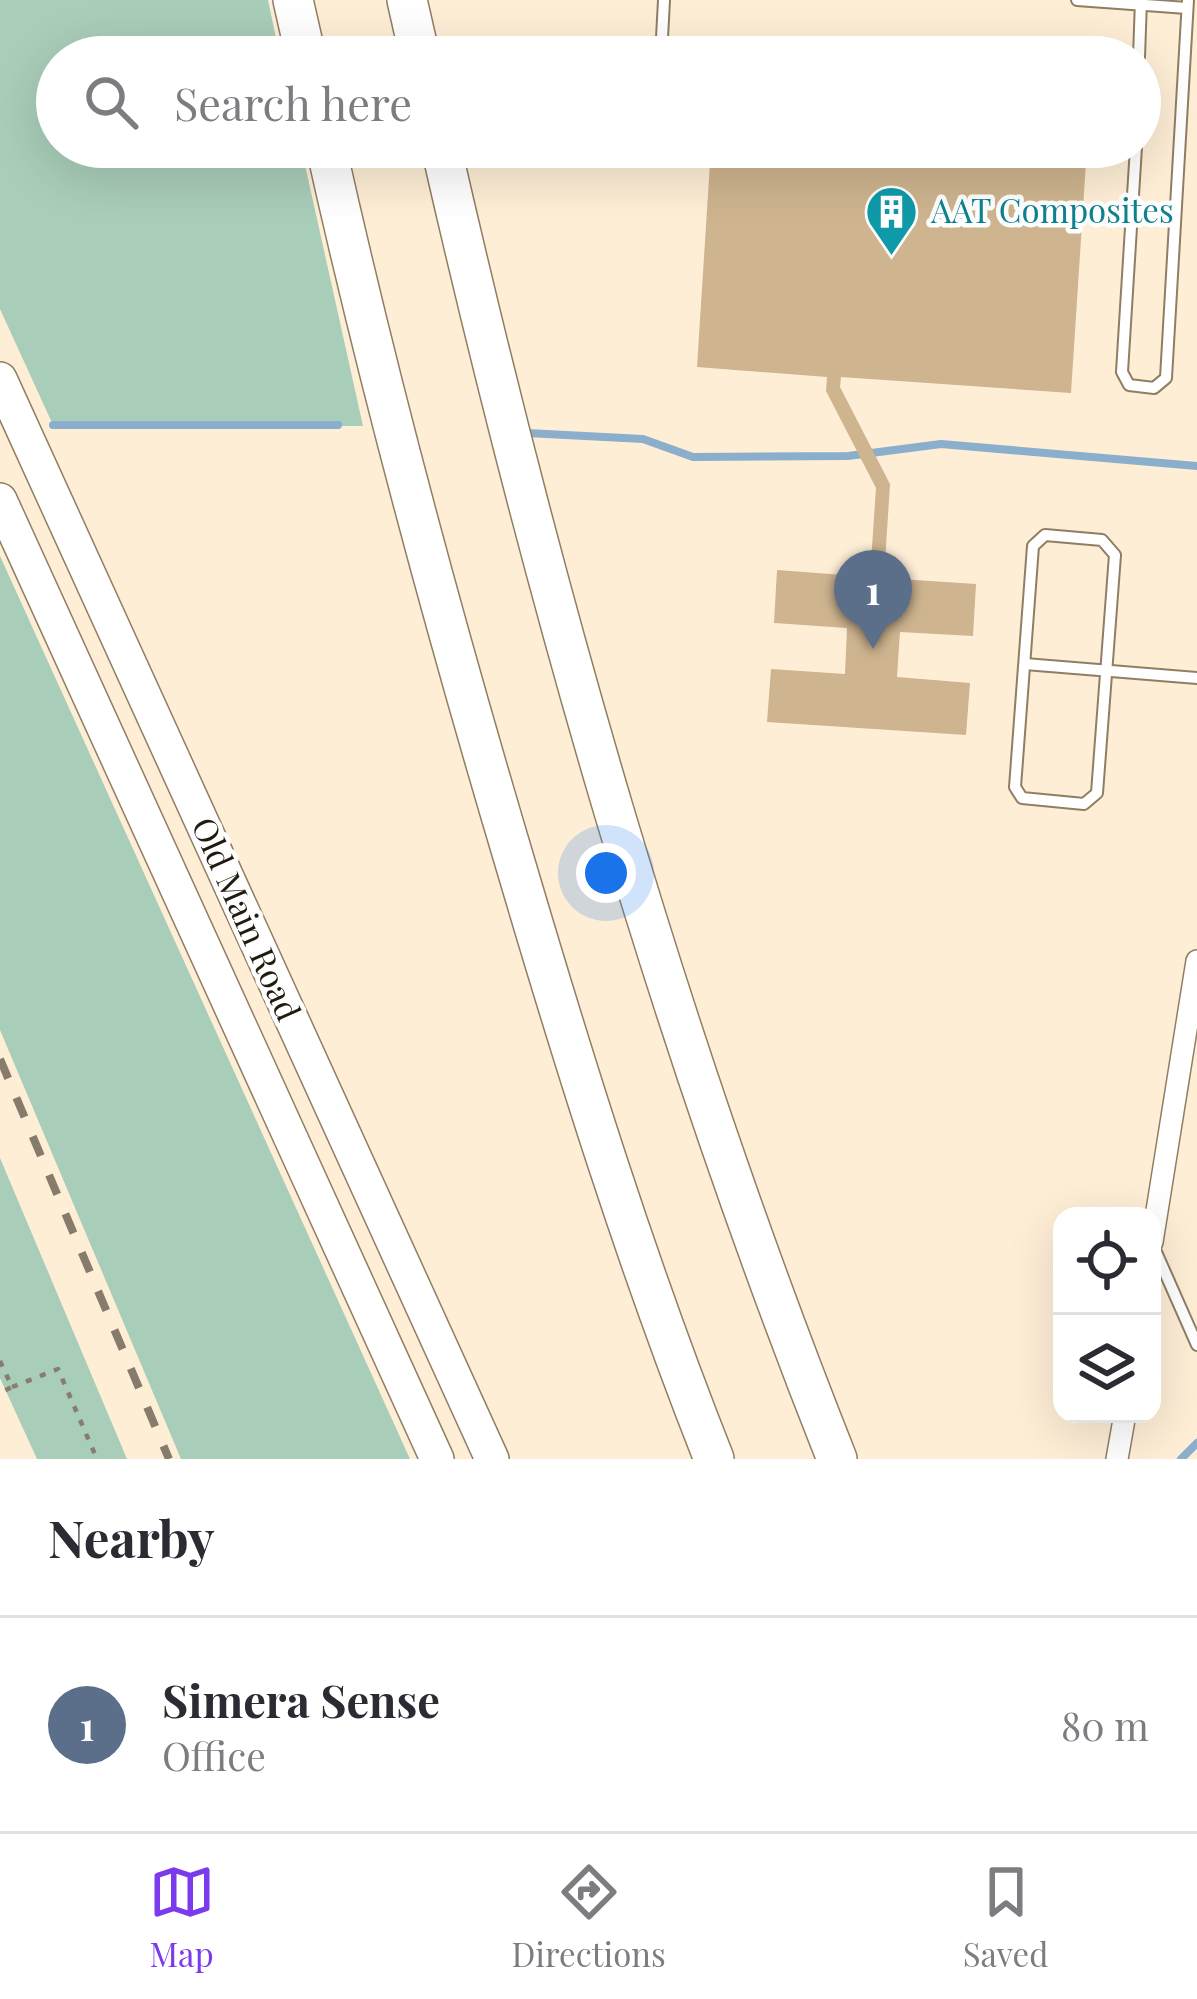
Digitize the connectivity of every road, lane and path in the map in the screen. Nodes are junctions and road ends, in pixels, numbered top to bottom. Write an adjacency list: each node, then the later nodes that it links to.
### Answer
1 (293, 0): 7 (highway)
2 (407, 0): 8 (highway)
3 (664, 0): 9 (lane)
4 (1078, 0): 5 (lane)
5 (1140, 2): 6 (lane); 10 (lane)
6 (1187, 4): 13 (lane)
7 (301, 36)
8 (416, 36)
9 (662, 36)
10 (1139, 36)
11 (331, 168): 30 (highway)
12 (446, 168): 31 (highway)
13 (1135, 168)
14 (0, 379): 29 (main road, Old Main Road)
15 (0, 500): 28 (main road, Old Main Road)
16 (1025, 664): 17 (lane); 17 (lane); 17 (lane)
17 (1107, 669): 18 (lane)
18 (1197, 677)
19 (1197, 961): 20 (street)
20 (1158, 1207)
21 (1161, 1263): 22 (lane)
22 (1197, 1345)
23 (0, 1361): 24 (path)
24 (12, 1388): 25 (path); 27 (path)
25 (0, 1393)
26 (1123, 1423): 32 (street)
27 (97, 1459)
28 (437, 1459)
29 (492, 1459)
30 (714, 1459)
31 (837, 1459)
32 (1117, 1459)

